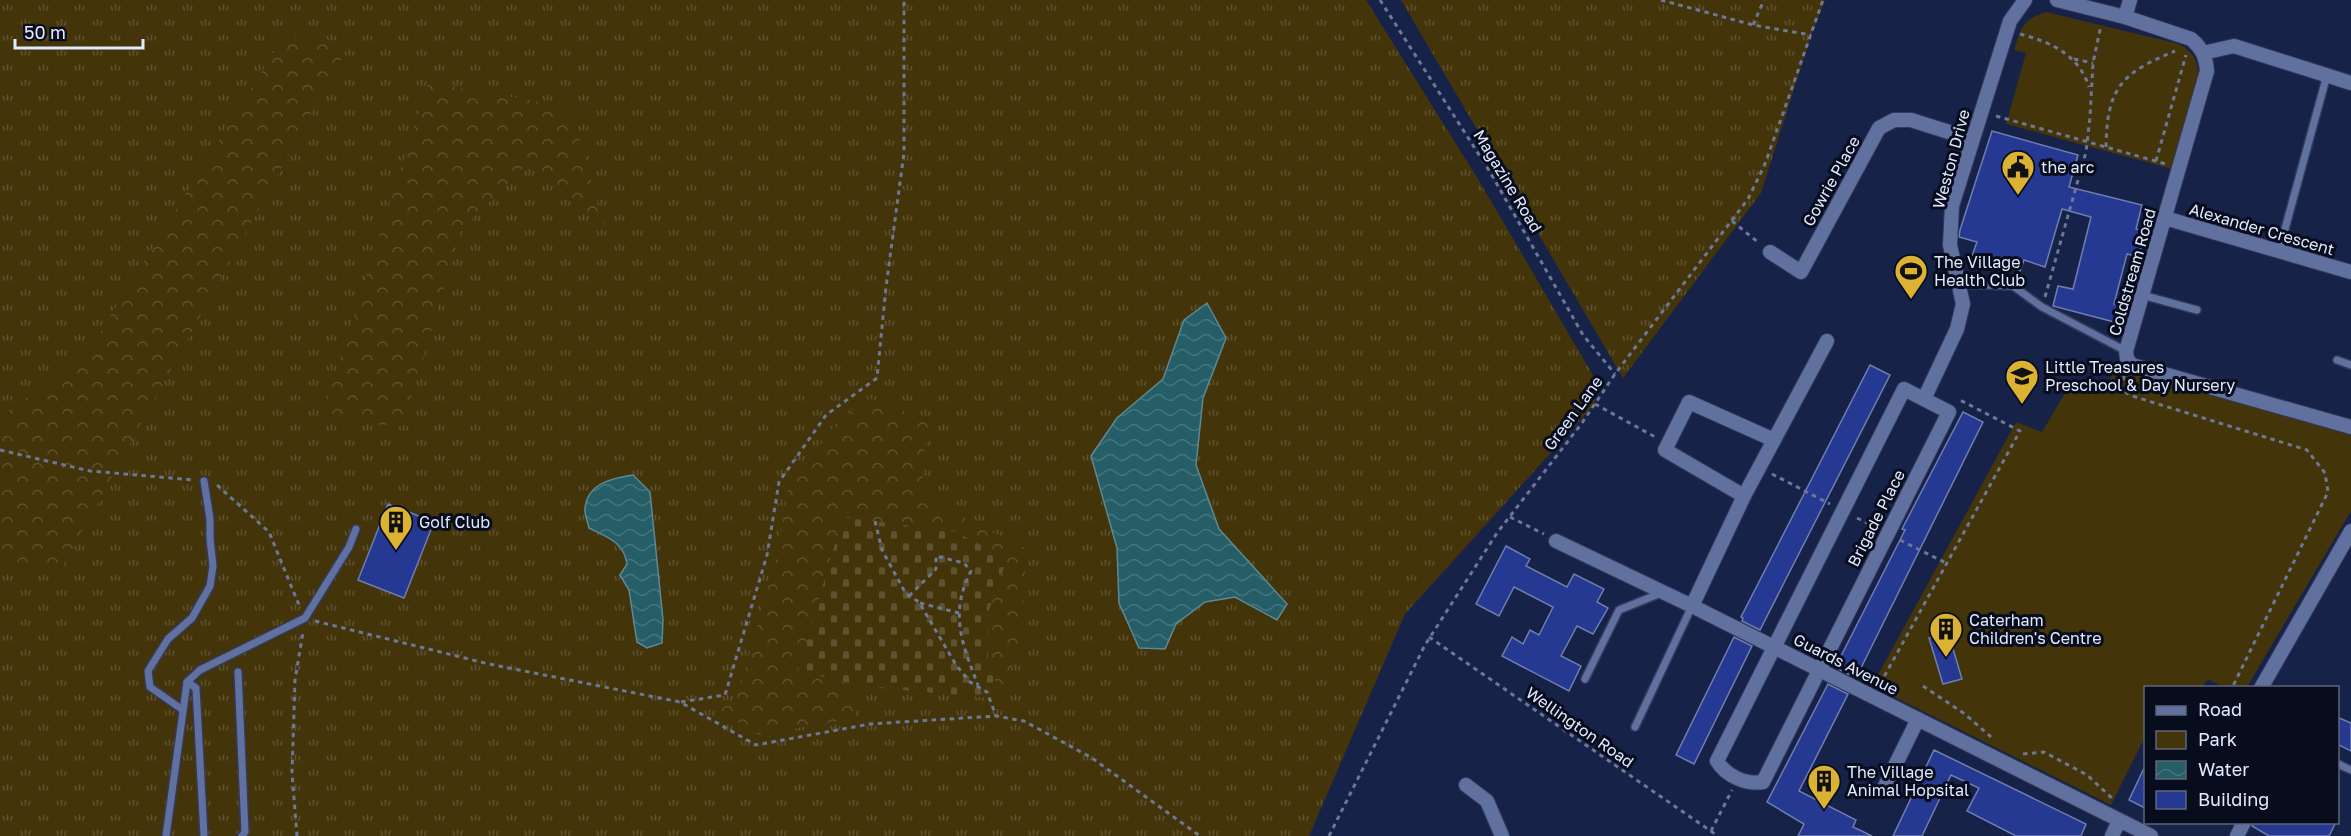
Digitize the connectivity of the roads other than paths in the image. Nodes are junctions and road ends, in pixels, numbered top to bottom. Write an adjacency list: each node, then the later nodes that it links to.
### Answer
1 (2025, 0): 8 (street, Weston Drive)
2 (2057, 0): 4 (street)
3 (2130, 0): 4 (street)
4 (2125, 17): 5 (street)
5 (2203, 53): 6 (street); 9 (street, Coldstream Road)
6 (2327, 75): 7 (street); 10 (lane)
7 (2351, 83)
8 (1971, 140): 11 (street, Gowrie Place); 13 (street, Weston Drive)
9 (2165, 218): 10 (street, Alexander Crescent); 14 (street, Coldstream Road)
10 (2279, 251): 12 (street, Alexander Crescent)
11 (1770, 252)
12 (2351, 272)
13 (1959, 284): 17 (lane); 20 (street, Weston Drive)
14 (2142, 295): 15 (lane); 17 (street, Coldstream Road)
15 (2197, 310)
16 (1827, 341): 22 (street)
17 (2126, 355): 21 (street, Coldstream Road)
18 (2337, 360): 19 (lane)
19 (2351, 365)
20 (1924, 399): 30 (street, Brigade Place); 31 (street, Brigade Place)
21 (2351, 427)
22 (1774, 440): 24 (street); 24 (street)
23 (204, 481): 36 (lane)
24 (1744, 496): 29 (street)
25 (356, 529): 34 (lane)
26 (2351, 531): 35 (street)
27 (1556, 541): 28 (street, Guards Avenue)
28 (1663, 592): 29 (street, Guards Avenue); 33 (lane)
29 (1692, 606): 30 (street, Guards Avenue); 38 (lane)
30 (1774, 647): 31 (street, Guards Avenue); 31 (street, Brigade Place)
31 (1818, 669): 37 (street, Guards Avenue)
32 (238, 672): 44 (lane)
33 (1585, 679)
34 (187, 682): 36 (lane); 43 (lane)
35 (2263, 686)
36 (183, 710): 42 (lane)
37 (1918, 719): 40 (street); 41 (street, Guards Avenue)
38 (1635, 727)
39 (1466, 785): 45 (street)
40 (1883, 790)
41 (2119, 821): 46 (street); 47 (street, Guards Avenue)
42 (166, 836)
43 (204, 836)
44 (242, 836)
45 (1502, 836)
46 (2112, 836)
47 (2151, 836)

